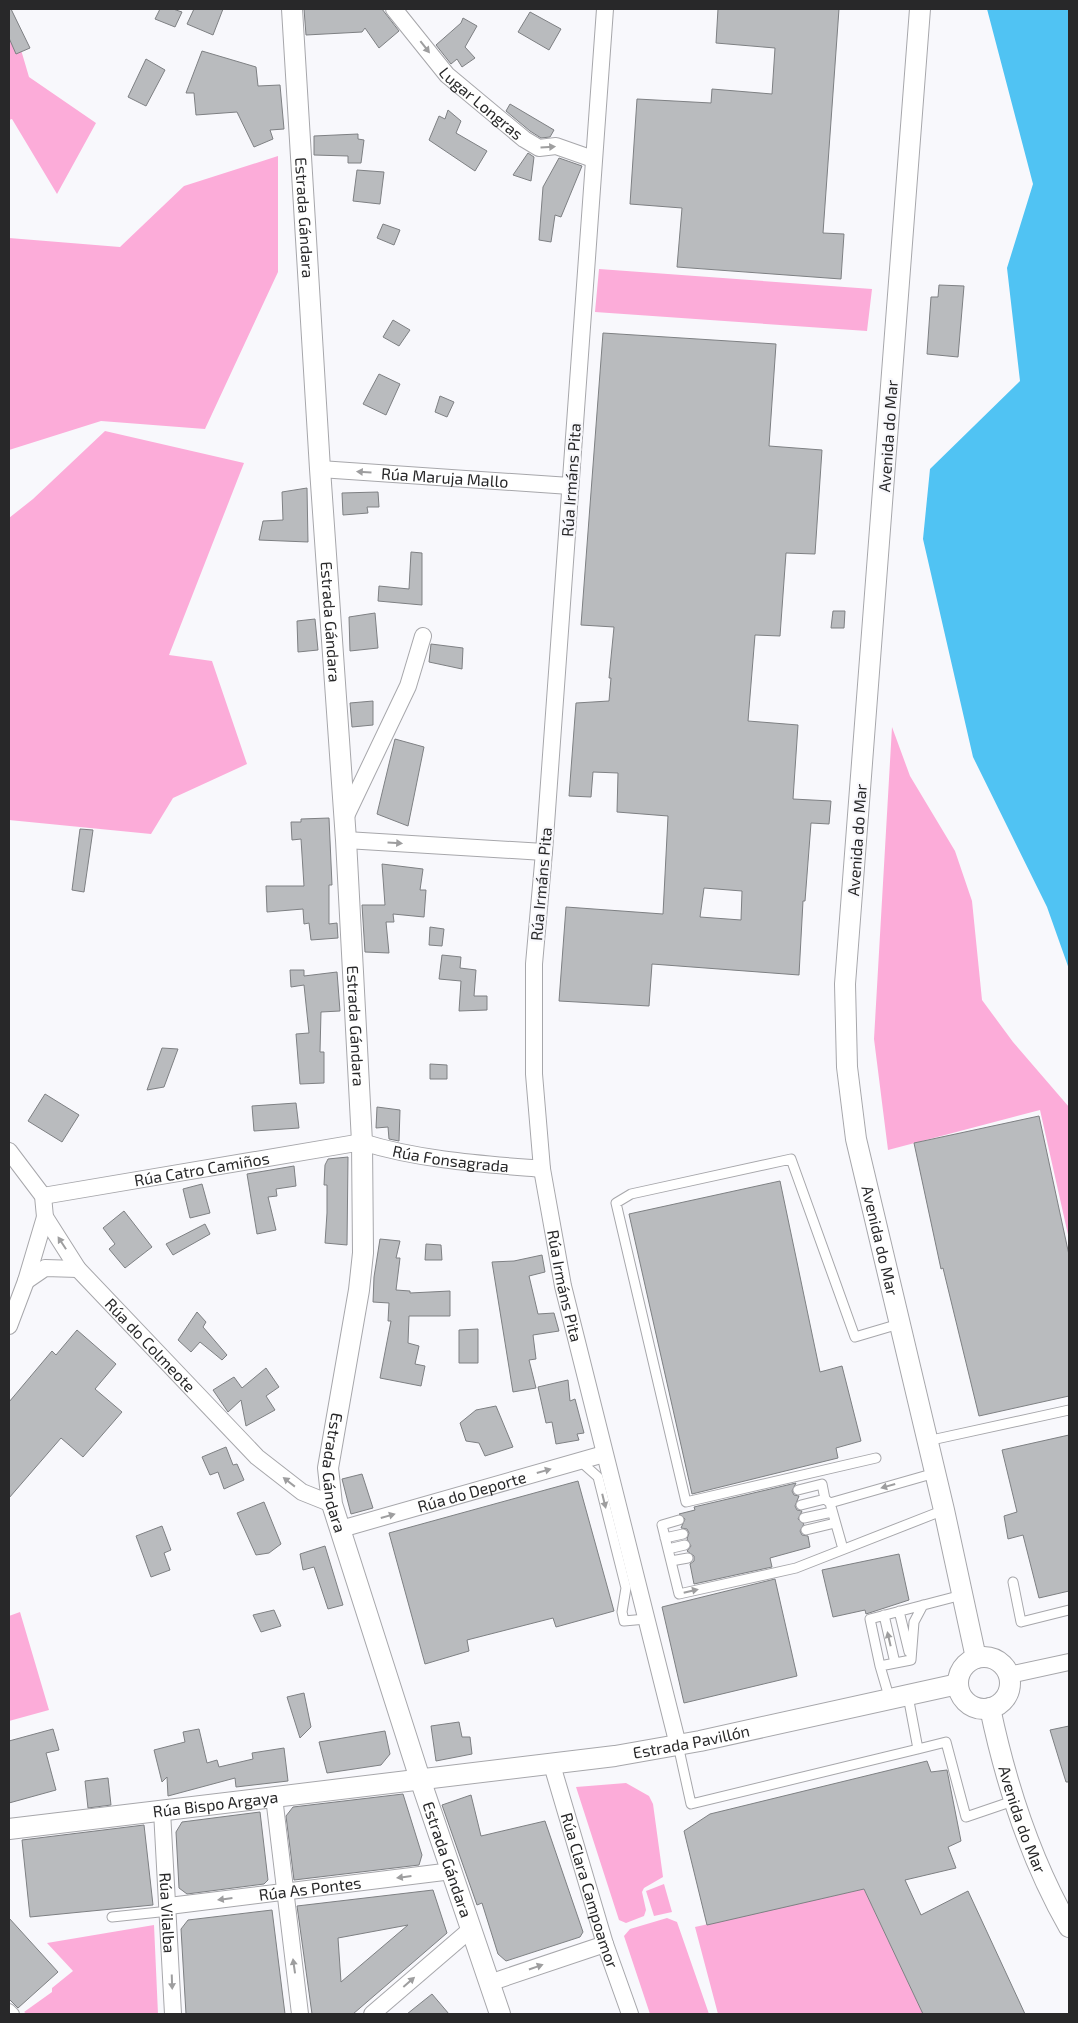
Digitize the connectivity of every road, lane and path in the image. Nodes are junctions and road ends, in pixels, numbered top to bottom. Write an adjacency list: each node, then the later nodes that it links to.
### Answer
1 (292, 9): 6 (street, Estrada Gándara)
2 (394, 9): 5 (street, Lugar Longras, one-way to 5)
3 (605, 9): 5 (street, Rúa Irmáns Pita)
4 (920, 9): 19 (street, Avenida do Mar)
5 (593, 159): 7 (street, Rúa Irmáns Pita)
6 (320, 469): 7 (street, Rúa Maruja Mallo, one-way to 6); 9 (street, Estrada Gándara)
7 (570, 486): 11 (street, Rúa Irmáns Pita)
8 (423, 636): 9 (street)
9 (345, 818): 10 (street, Estrada Gándara)
10 (346, 840): 11 (street, one-way to 11); 12 (street, Estrada Gándara)
11 (544, 852): 14 (street, Rúa Irmáns Pita)
12 (362, 1142): 14 (street, Rúa Fonsagrada); 15 (street, Rúa Catro Camiños); 28 (street, Estrada Gándara)
13 (9, 1151): 15 (street)
14 (542, 1168): 23 (street, Rúa Irmáns Pita)
15 (43, 1196): 16 (street, Rúa do Colmeote)
16 (45, 1217): 17 (street, Rúa do Colmeote, one-way to 16); 18 (street)
17 (78, 1269): 18 (street); 28 (street, Rúa do Colmeote, one-way to 17)
18 (26, 1281): 20 (street)
19 (899, 1324): 22 (street, Avenida do Mar); 24 (lane)
20 (9, 1326)
21 (1069, 1410): 22 (lane)
22 (927, 1441): 26 (street, Avenida do Mar)
23 (604, 1454): 25 (street, Rúa do Deporte); 50 (street, Rúa Irmáns Pita)
24 (876, 1458)
25 (580, 1461): 35 (street, Rúa do Deporte, one-way to 25); 50 (lane, one-way to 50)
26 (935, 1473): 30 (lane, one-way to 30); 31 (street, Avenida do Mar)
27 (798, 1490): 30 (lane)
28 (332, 1504): 35 (street, Estrada Gándara)
29 (801, 1505): 30 (lane)
30 (829, 1505): 32 (lane); 34 (lane)
31 (944, 1510): 41 (lane); 45 (street, Avenida do Mar)
32 (804, 1518)
33 (679, 1520): 38 (lane)
34 (835, 1523): 36 (lane); 41 (lane)
35 (341, 1529): 63 (street, Estrada Gándara)
36 (806, 1530)
37 (683, 1534): 38 (lane)
38 (665, 1538): 40 (lane)
39 (685, 1545): 40 (lane)
40 (668, 1549): 43 (lane)
41 (844, 1549): 43 (lane, one-way to 41)
42 (688, 1558): 43 (lane)
43 (670, 1561)
44 (1013, 1582): 47 (lane)
45 (962, 1595): 46 (lane); 51 (street, Avenida do Mar)
46 (923, 1605): 48 (lane); 52 (lane)
47 (1069, 1610)
48 (899, 1611): 49 (lane); 52 (lane)
49 (884, 1615): 54 (lane, one-way to 49); 55 (lane)
50 (646, 1619): 60 (street, Rúa Irmáns Pita)
51 (976, 1658): 56 (street); 57 (street)
52 (911, 1660): 54 (lane)
53 (1069, 1662): 56 (street)
54 (895, 1663): 55 (lane)
55 (880, 1666): 58 (lane)
56 (1009, 1676): 59 (street)
57 (958, 1684): 58 (street, Estrada Pavillón); 59 (street)
58 (899, 1698): 60 (street, Estrada Pavillón); 61 (lane)
59 (990, 1708): 65 (street, Avenida do Mar)
60 (678, 1745): 61 (lane); 62 (street, Estrada Pavillón)
61 (918, 1749): 65 (lane)
62 (552, 1765): 63 (street, Estrada Pavillón); 74 (street, Rúa Clara Campoamor)
63 (420, 1779): 64 (street, Rúa Bispo Argaya); 68 (street, Estrada Gándara)
64 (274, 1797): 66 (street, Rúa Bispo Argaya); 69 (street)
65 (1013, 1801): 72 (street, Avenida do Mar)
66 (162, 1811): 67 (street, Rúa Bispo Argaya); 70 (street, Rúa Vilalba)
67 (9, 1829)
68 (452, 1871): 69 (street, Rúa As Pontes, one-way to 69); 73 (street, Estrada Gándara)
69 (284, 1892): 70 (street, Rúa As Pontes, one-way to 70); 79 (street, one-way to 69)
70 (169, 1908): 71 (lane); 78 (street, Rúa Vilalba, one-way to 78)
71 (112, 1917)
72 (1069, 1927)
73 (471, 1929): 75 (street, Estrada Gándara); 80 (street, one-way to 73)
74 (605, 1944): 75 (street, one-way to 74); 82 (street, Rúa Clara Campoamor)
75 (490, 1983): 81 (street, Estrada Gándara)
76 (9, 2010): 77 (street)
77 (13, 2014)
78 (173, 2014)
79 (300, 2014)
80 (372, 2014)
81 (500, 2014)
82 (630, 2014)

